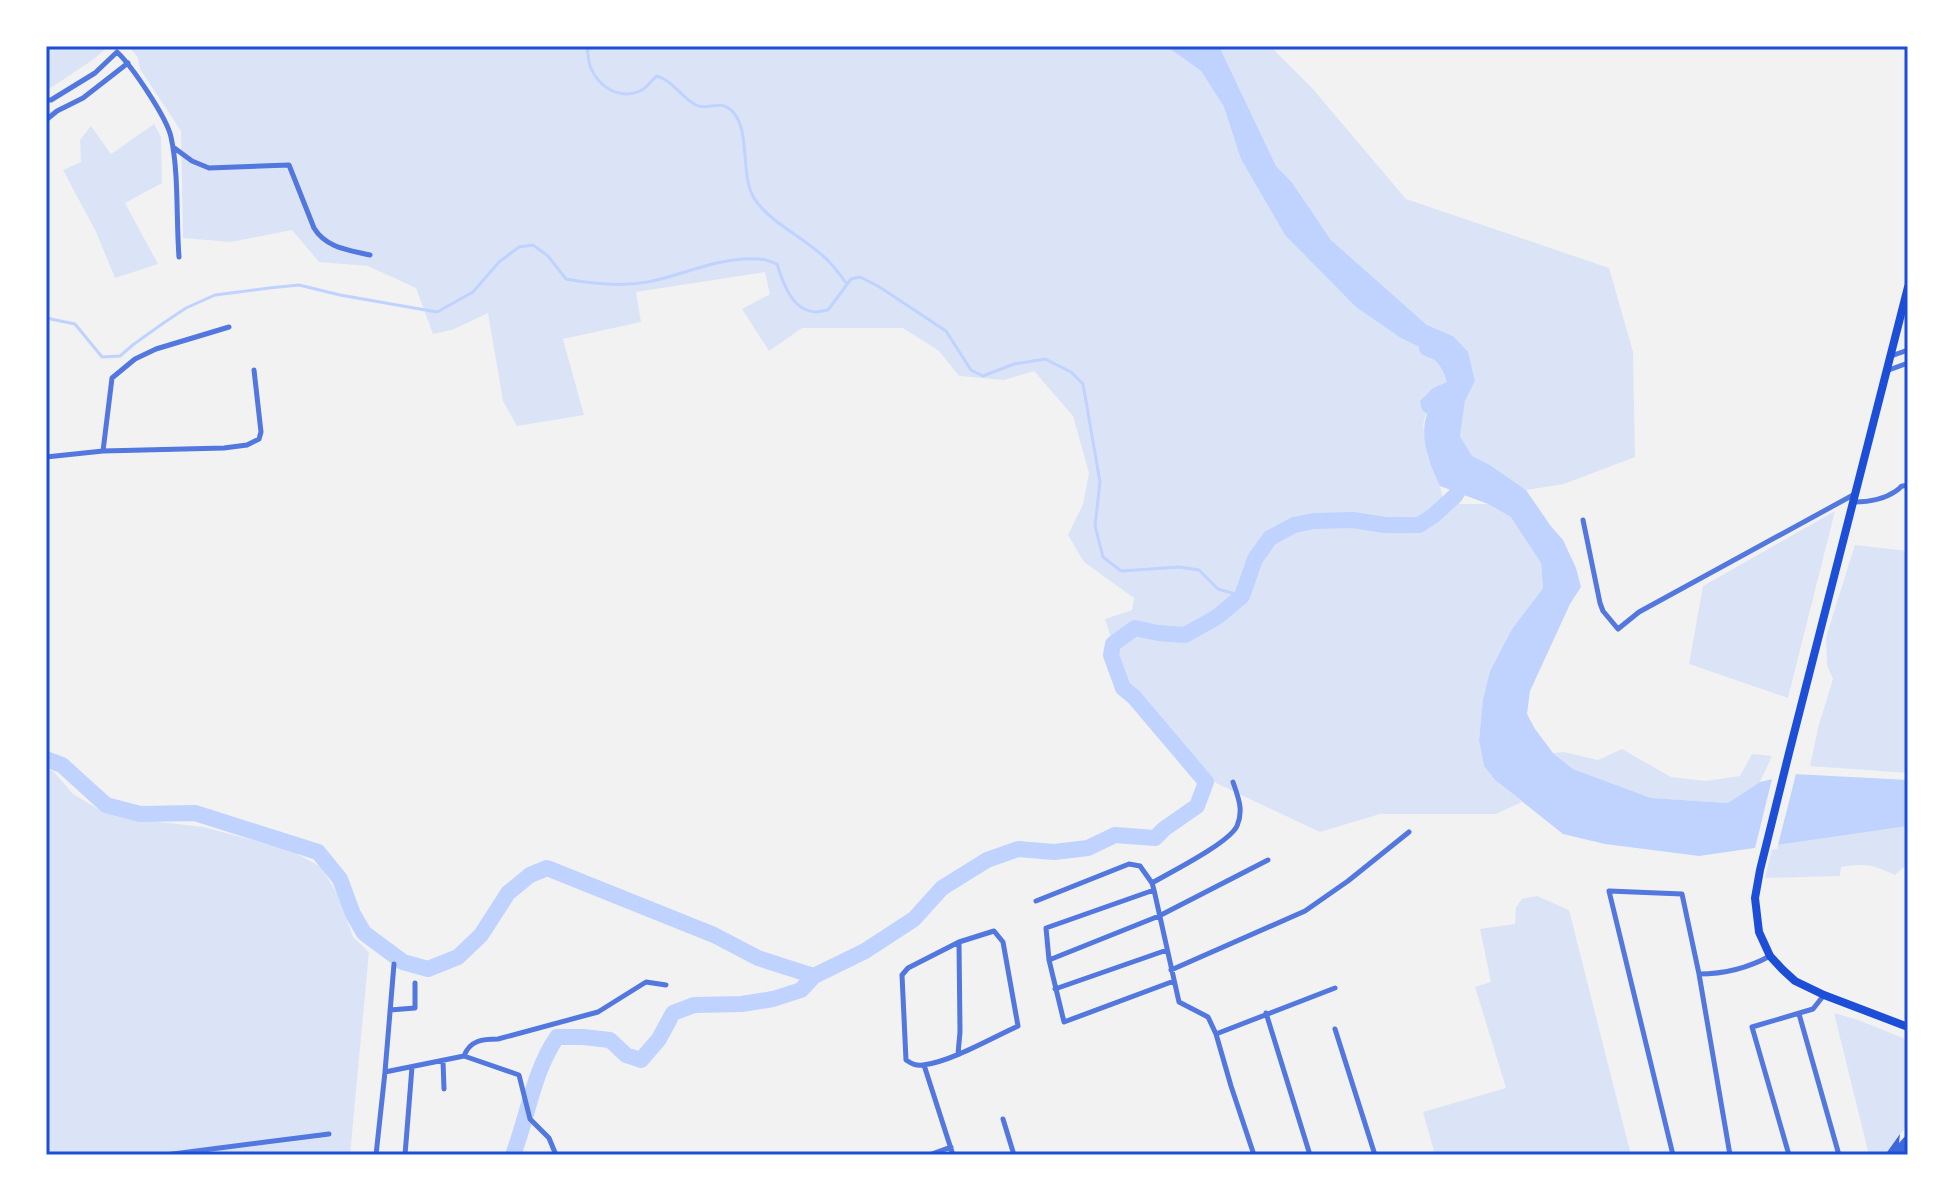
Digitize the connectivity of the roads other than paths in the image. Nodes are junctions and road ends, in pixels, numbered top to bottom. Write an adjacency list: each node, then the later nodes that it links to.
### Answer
1 (128, 63): 2 (street); 3 (street); 4 (street)
2 (46, 100)
3 (46, 120)
4 (172, 146): 5 (street); 6 (street)
5 (370, 255)
6 (179, 257)
7 (1908, 287): 10 (highway)
8 (229, 327): 14 (street)
9 (1908, 350): 10 (street)
10 (1890, 357): 13 (highway)
11 (1908, 363): 13 (street)
12 (254, 370): 14 (street)
13 (1886, 371): 17 (highway)
14 (103, 451): 15 (street)
15 (46, 457)
16 (1908, 485): 17 (street)
17 (1854, 498): 18 (street); 28 (highway)
18 (1583, 520)
19 (1233, 782): 22 (street)
20 (1409, 832): 31 (street)
21 (1268, 860): 25 (street)
22 (1152, 883): 23 (street); 24 (street)
23 (1154, 890): 25 (street); 29 (street)
24 (1036, 901)
25 (1159, 916): 27 (street); 29 (street)
26 (959, 942): 45 (street); 45 (street); 48 (street)
27 (1167, 950): 31 (street); 37 (street)
28 (1770, 956): 32 (street); 38 (highway)
29 (1049, 960): 37 (street)
30 (394, 964): 39 (street)
31 (1171, 970): 33 (street)
32 (1699, 974): 65 (street); 66 (street)
33 (1174, 981): 37 (street); 44 (street)
34 (415, 983): 39 (street)
35 (666, 985): 46 (street)
36 (1335, 988): 40 (street)
37 (1055, 989)
38 (1824, 995): 41 (street); 42 (highway)
39 (390, 1010): 50 (street)
40 (1266, 1013): 44 (street); 63 (street)
41 (1799, 1014): 67 (street); 68 (street)
42 (1908, 1027)
43 (1335, 1029): 64 (street)
44 (1216, 1034): 62 (street)
45 (958, 1054): 48 (street)
46 (464, 1056): 47 (street); 58 (street)
47 (443, 1061): 49 (street); 51 (street)
48 (924, 1065): 54 (street)
49 (412, 1067): 50 (street); 57 (street)
50 (385, 1072): 56 (street)
51 (444, 1089)
52 (1003, 1119): 61 (street)
53 (329, 1134): 55 (street)
54 (951, 1147): 59 (street); 60 (street)
55 (165, 1155)
56 (376, 1155)
57 (405, 1155)
58 (556, 1155)
59 (929, 1155)
60 (953, 1155)
61 (1014, 1155)
62 (1254, 1155)
63 (1310, 1155)
64 (1375, 1155)
65 (1673, 1155)
66 (1730, 1155)
67 (1789, 1155)
68 (1839, 1155)

